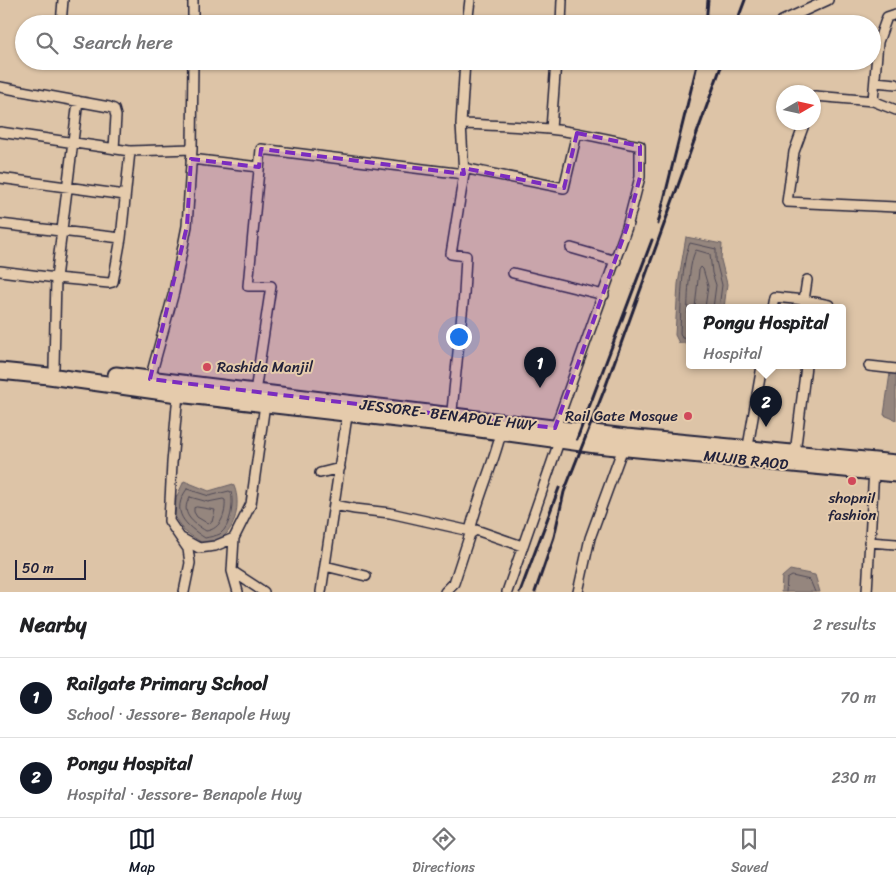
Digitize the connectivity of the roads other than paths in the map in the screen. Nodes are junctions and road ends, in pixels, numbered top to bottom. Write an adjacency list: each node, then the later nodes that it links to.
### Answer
1 (63, 0): 7 (street)
2 (193, 0): 8 (street)
3 (470, 0): 9 (street)
4 (562, 0): 10 (street)
5 (828, 0): 11 (street)
6 (896, 14): 12 (street)
7 (62, 15)
8 (193, 15)
9 (468, 15)
10 (561, 15)
11 (794, 15)
12 (881, 34)
13 (192, 70): 31 (street)
14 (464, 70): 24 (street)
15 (555, 70): 25 (street)
16 (876, 70): 17 (street)
17 (875, 82): 18 (street); 22 (street)
18 (896, 84)
19 (0, 87): 21 (street)
20 (821, 97): 22 (street)
21 (78, 101): 29 (street); 30 (street)
22 (873, 101): 23 (street)
23 (896, 110)
24 (461, 124): 25 (street); 35 (street)
25 (551, 129): 28 (street)
26 (802, 130): 39 (street)
27 (0, 132): 29 (street)
28 (577, 133): 35 (street); 44 (street)
29 (72, 142): 30 (street); 37 (street)
30 (114, 148): 32 (street)
31 (192, 149): 32 (street); 33 (street)
32 (130, 151): 38 (street)
33 (191, 159): 34 (street); 60 (street)
34 (259, 167): 35 (street); 61 (street)
35 (464, 171): 65 (street)
36 (0, 178): 37 (street)
37 (68, 188): 38 (street); 41 (street)
38 (125, 195): 42 (street)
39 (896, 207)
40 (0, 224): 41 (street)
41 (61, 231): 42 (street); 47 (street)
42 (121, 238): 47 (street)
43 (571, 248): 44 (street)
44 (616, 261): 49 (street)
45 (0, 271): 47 (street)
46 (513, 273): 49 (street)
47 (56, 278): 55 (street)
48 (807, 280): 50 (street)
49 (604, 295): 67 (street)
50 (804, 300): 51 (street); 52 (street)
51 (773, 304)
52 (829, 304)
53 (0, 361): 55 (highway, JESSORE- BENAPOLE HWY)
54 (870, 366): 58 (street)
55 (54, 367): 60 (highway, JESSORE- BENAPOLE HWY)
56 (761, 369): 70 (street)
57 (806, 369): 71 (street)
58 (896, 369)
59 (0, 371): 62 (highway, JESSORE- BENAPOLE HWY)
60 (150, 379): 61 (highway, JESSORE- BENAPOLE HWY)
61 (255, 392): 64 (highway, JESSORE- BENAPOLE HWY)
62 (178, 394): 63 (highway, JESSORE- BENAPOLE HWY); 78 (street)
63 (265, 404): 64 (highway, JESSORE- BENAPOLE HWY); 79 (street)
64 (348, 409): 65 (highway, JESSORE- BENAPOLE HWY); 74 (street)
65 (451, 420): 66 (highway, JESSORE- BENAPOLE HWY)
66 (502, 427): 67 (highway, JESSORE- BENAPOLE HWY); 77 (street)
67 (557, 434): 68 (highway, JESSORE- BENAPOLE HWY); 69 (highway, JESSORE- BENAPOLE HWY); 82 (street)
68 (624, 443): 69 (highway, MUJIB RAOD); 70 (highway, MUJIB RAOD); 92 (street)
69 (596, 445)
70 (747, 454): 71 (highway); 73 (highway, MUJIB RAOD)
71 (795, 454): 73 (highway)
72 (896, 463): 73 (highway)
73 (875, 467): 76 (highway, MUJIB RAOD); 80 (street)
74 (340, 468): 75 (street); 77 (street)
75 (320, 473)
76 (896, 474)
77 (334, 505): 83 (street)
78 (180, 537): 79 (street); 86 (street)
79 (234, 538): 84 (street)
80 (869, 542): 81 (street); 93 (street)
81 (896, 544)
82 (522, 546): 90 (street); 91 (street)
83 (325, 566): 85 (street); 89 (street)
84 (232, 571): 87 (street); 88 (street)
85 (366, 576)
86 (184, 592)
87 (238, 592)
88 (264, 592)
89 (321, 592)
90 (445, 592)
91 (506, 592)
92 (578, 592)
93 (867, 592)

